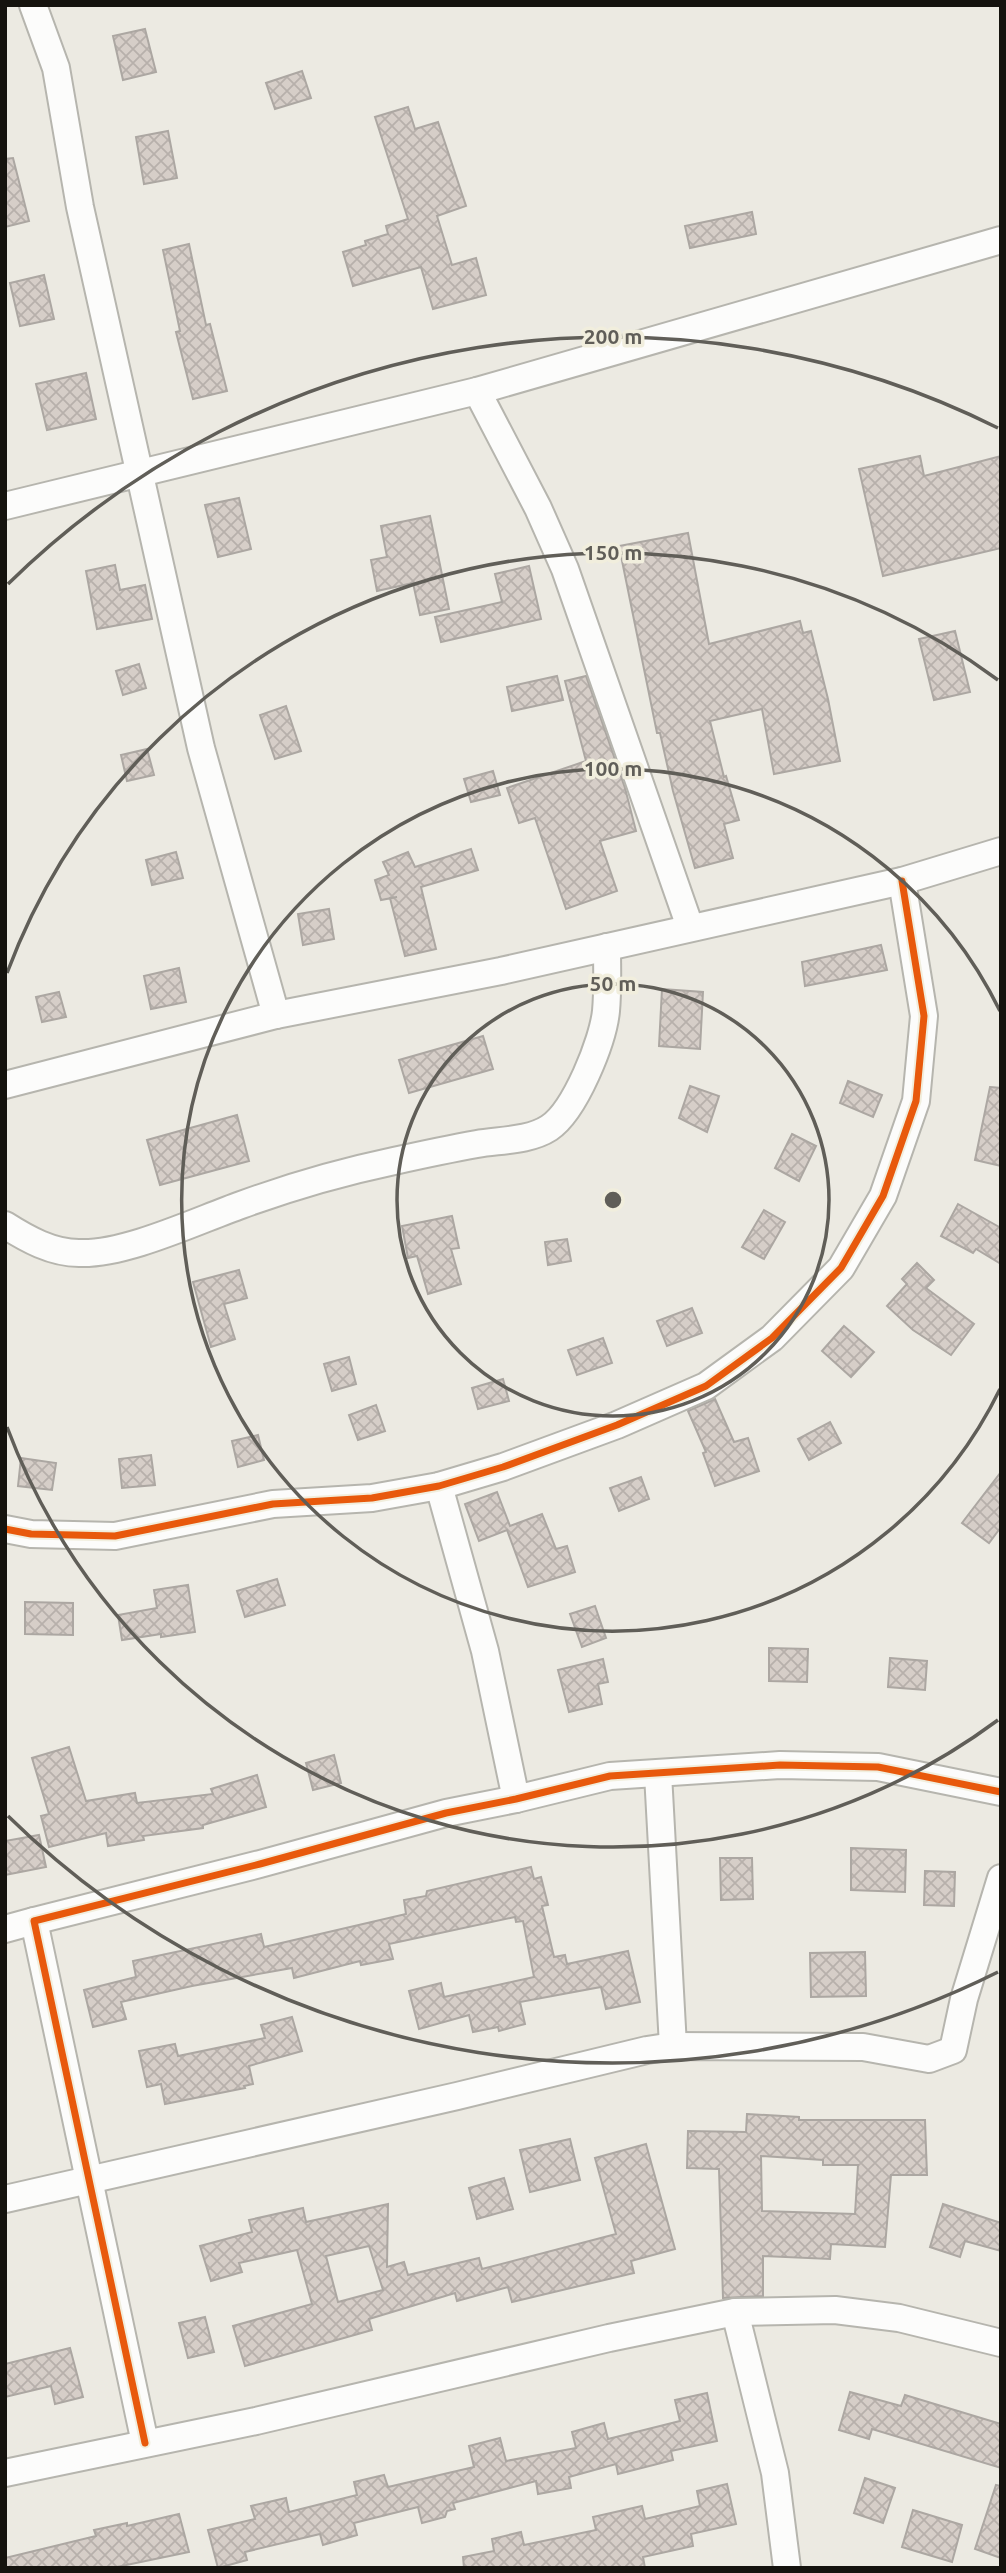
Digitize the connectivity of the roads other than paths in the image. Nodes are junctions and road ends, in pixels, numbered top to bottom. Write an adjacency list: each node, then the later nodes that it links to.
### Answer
1 (33, 5): 4 (street)
2 (1001, 240): 3 (street)
3 (477, 391): 4 (street); 8 (street)
4 (140, 474): 5 (street); 10 (street)
5 (5, 506)
6 (1001, 851): 7 (street)
7 (902, 881): 8 (street); 13 (street)
8 (690, 927): 9 (street)
9 (607, 947): 10 (street); 12 (street)
10 (276, 1015): 11 (street)
11 (5, 1085)
12 (5, 1225)
13 (439, 1486): 14 (street); 17 (street)
14 (5, 1529)
15 (658, 1774): 16 (street); 17 (street); 21 (street)
16 (1001, 1791)
17 (516, 1799): 19 (street)
18 (1001, 1878): 21 (street)
19 (34, 1921): 20 (street); 22 (street)
20 (5, 1928)
21 (673, 2046): 22 (street)
22 (88, 2180): 23 (street); 26 (street)
23 (5, 2199)
24 (735, 2312): 25 (street); 26 (street); 28 (street)
25 (1001, 2343)
26 (145, 2443): 27 (street)
27 (5, 2473)
28 (787, 2568)

